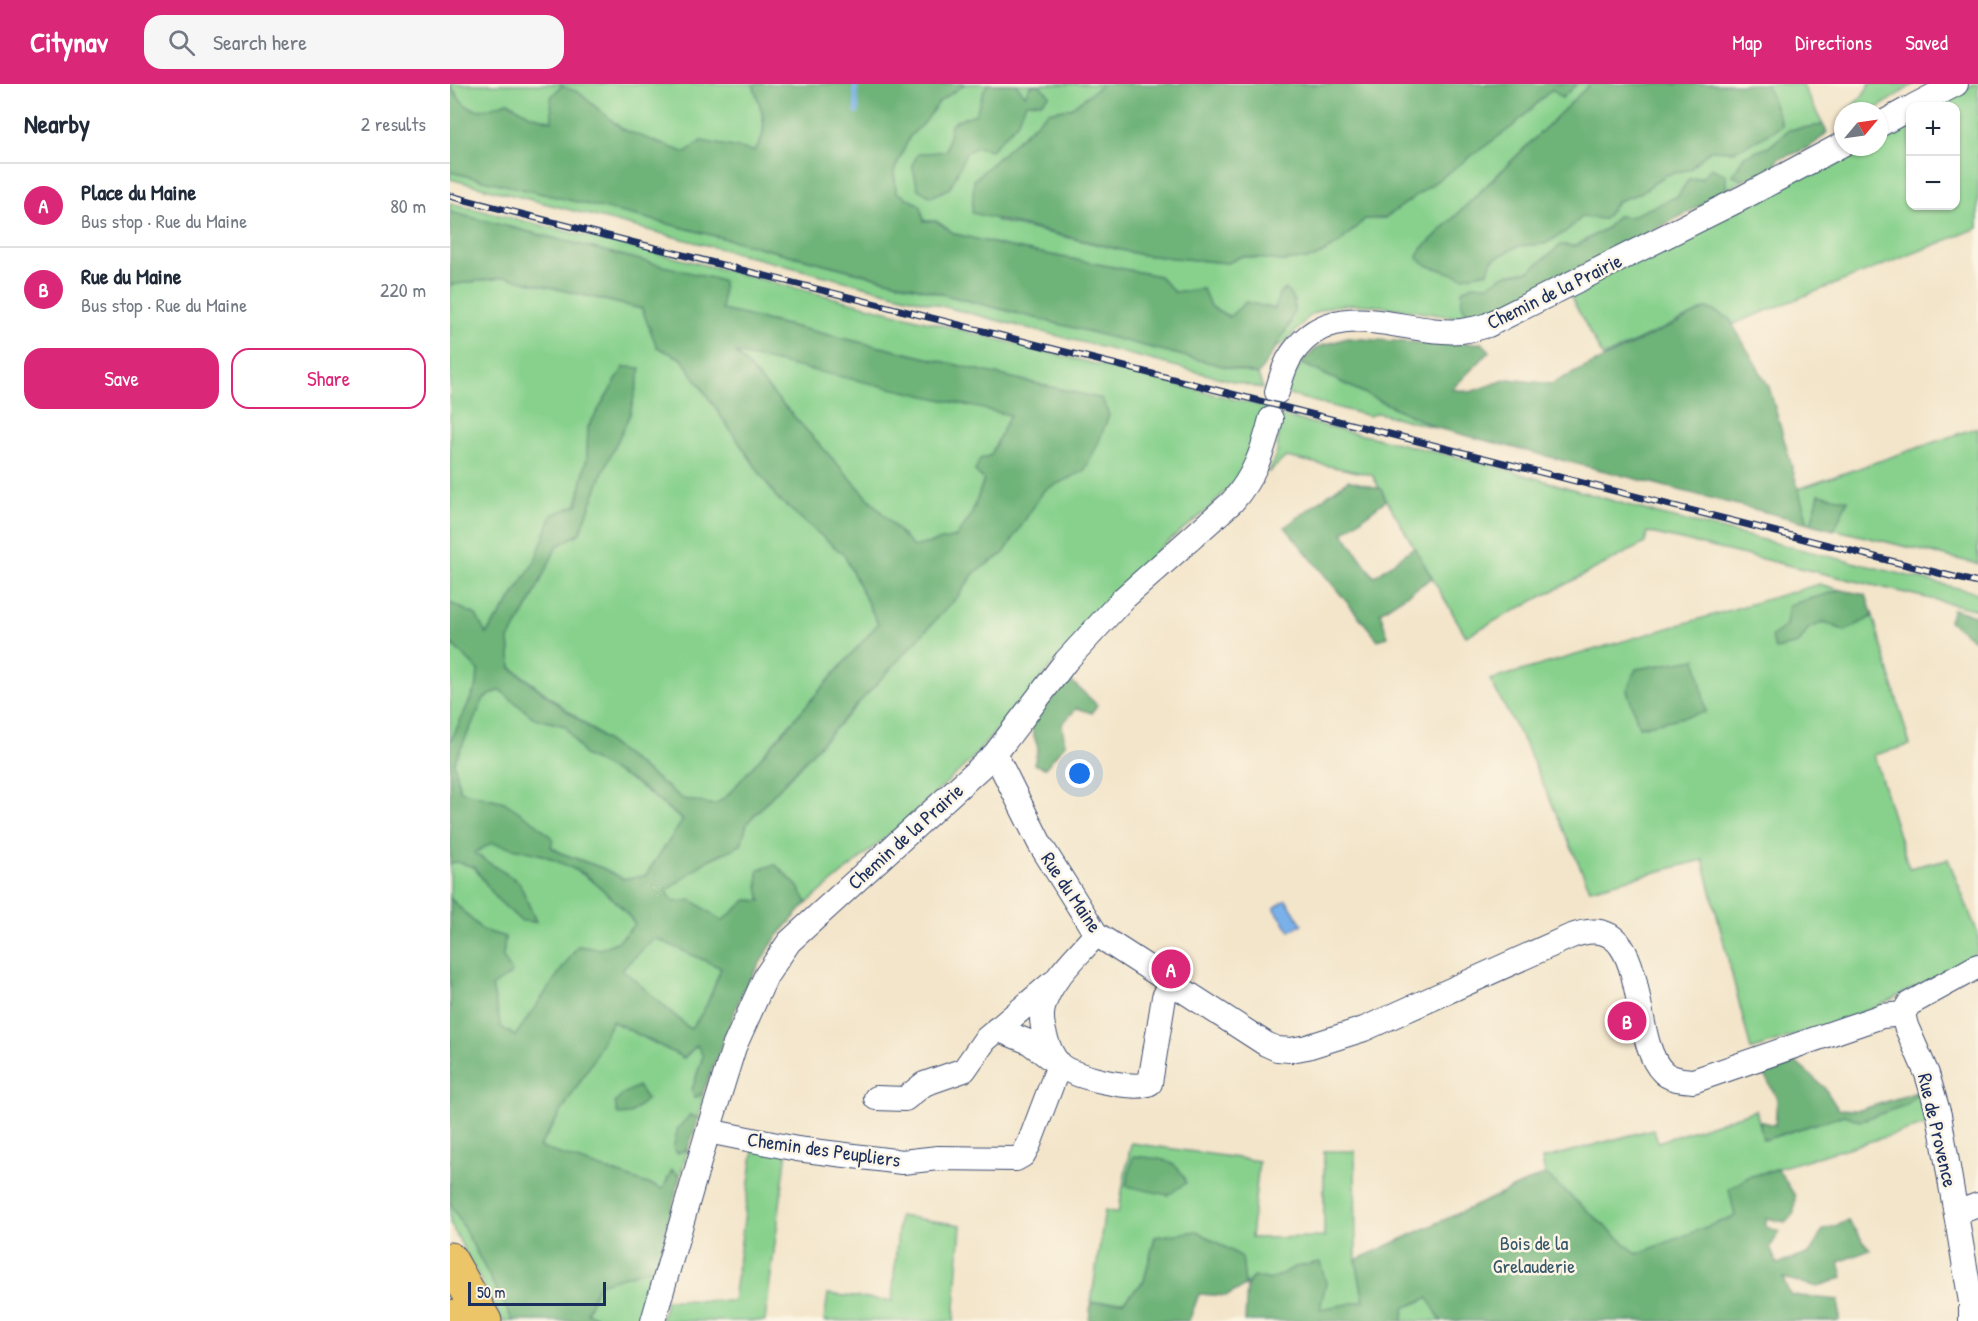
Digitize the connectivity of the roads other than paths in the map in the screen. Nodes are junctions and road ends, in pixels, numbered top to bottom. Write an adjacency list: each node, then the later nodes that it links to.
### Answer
1 (1956, 84): 2 (street)
2 (1922, 102)
3 (1906, 110): 4 (street)
4 (1888, 120)
5 (1834, 149): 6 (street, Chemin de la Prairie)
6 (1276, 392)
7 (1271, 419): 8 (street, Chemin de la Prairie)
8 (995, 754): 9 (street, Rue du Maine); 17 (street, Chemin de la Prairie)
9 (1096, 934): 11 (street); 12 (street, Rue du Maine)
10 (1978, 966): 13 (street)
11 (1059, 976): 14 (street); 15 (street)
12 (1172, 983): 13 (street, Rue du Maine); 15 (street)
13 (1903, 1014): 18 (street, Rue de Provence)
14 (998, 1029): 15 (street); 16 (street)
15 (1059, 1065): 17 (street, Chemin des Peupliers)
16 (876, 1098)
17 (708, 1131): 23 (street, Chemin de la Prairie)
18 (1967, 1209): 24 (street, Rue de Provence)
19 (450, 1259): 22 (highway)
20 (450, 1316): 21 (highway)
21 (453, 1321)
22 (484, 1321)
23 (653, 1321)
24 (1971, 1321)

